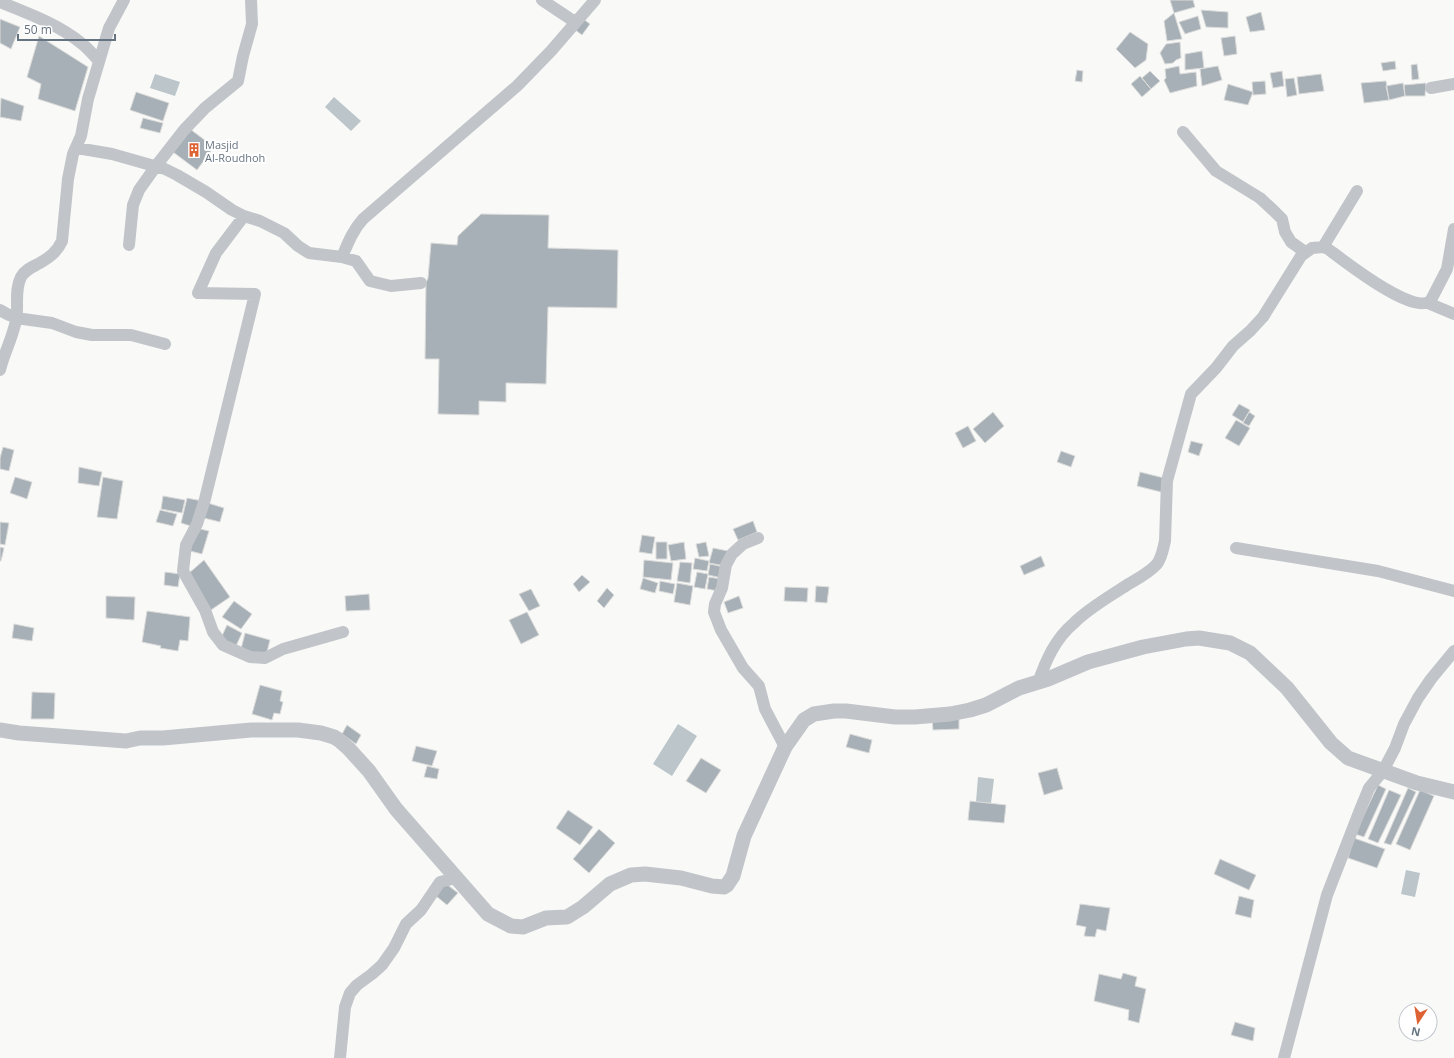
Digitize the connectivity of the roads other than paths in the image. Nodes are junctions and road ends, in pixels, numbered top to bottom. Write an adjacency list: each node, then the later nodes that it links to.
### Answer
1 (124, 0): 7 (street)
2 (251, 0): 12 (street)
3 (542, 0): 6 (street)
4 (595, 0): 6 (street)
5 (0, 2): 7 (street)
6 (575, 22): 19 (street)
7 (99, 61): 11 (street)
8 (1454, 84): 9 (street)
9 (1432, 88)
10 (1183, 132): 18 (street)
11 (77, 148): 12 (street); 24 (street)
12 (156, 166): 14 (street); 16 (street)
13 (1357, 191): 17 (street)
14 (244, 216): 19 (street); 30 (street)
15 (1454, 229): 21 (street)
16 (129, 245)
17 (1323, 247): 18 (street); 21 (street)
18 (1305, 252): 32 (street)
19 (342, 257): 20 (street)
20 (421, 283)
21 (1428, 303): 23 (street)
22 (0, 310): 24 (street)
23 (1454, 314)
24 (16, 318): 25 (street); 26 (street)
25 (165, 344)
26 (0, 370)
27 (758, 538): 34 (street)
28 (1236, 548): 29 (street)
29 (1454, 591)
30 (343, 632)
31 (1454, 651): 35 (street)
32 (1038, 683): 34 (street); 35 (street)
33 (0, 730): 37 (street)
34 (785, 747): 37 (street)
35 (1383, 771): 36 (street); 39 (street)
36 (1454, 792)
37 (456, 878): 38 (street)
38 (340, 1058)
39 (1284, 1058)

